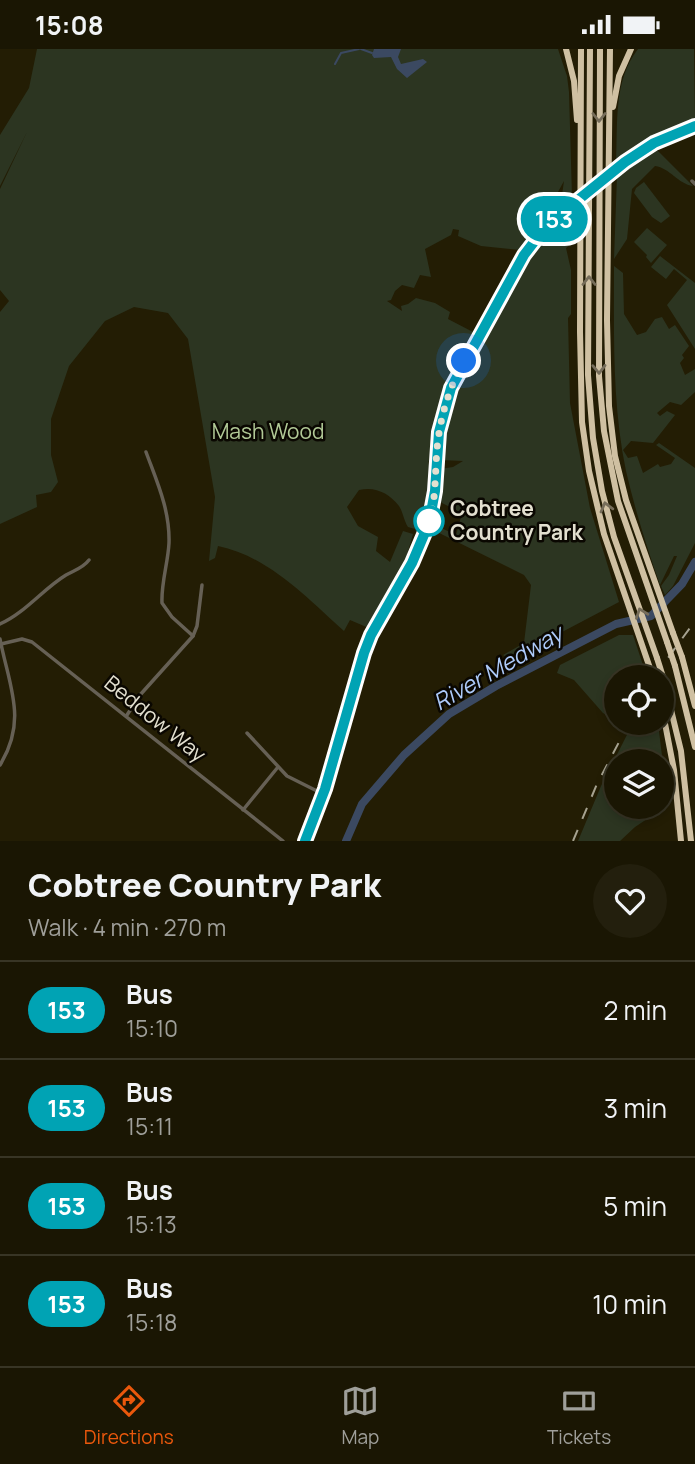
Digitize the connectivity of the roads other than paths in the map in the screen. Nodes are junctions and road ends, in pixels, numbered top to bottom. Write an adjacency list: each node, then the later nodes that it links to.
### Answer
1 (566, 49): 8 (highway)
2 (581, 49): 8 (highway)
3 (590, 49): 30 (highway, one-way to 3, bridge)
4 (600, 49): 14 (highway, one-way to 14)
5 (610, 49): 9 (highway)
6 (631, 49): 9 (highway)
7 (695, 126): 25 (street, bridge)
8 (580, 164): 17 (highway)
9 (609, 171): 14 (highway)
10 (146, 452): 15 (street)
11 (89, 560): 13 (street)
12 (202, 585): 15 (street)
13 (0, 624)
14 (666, 625): 18 (highway, bridge); 22 (highway, bridge)
15 (193, 636): 19 (street)
16 (0, 641): 19 (street, Beddow Way); 23 (street)
17 (649, 665)
18 (695, 706)
19 (127, 715): 26 (street, Beddow Way)
20 (247, 733): 24 (street)
21 (667, 735): 29 (highway)
22 (695, 747)
23 (0, 765)
24 (278, 767): 25 (street); 26 (street)
25 (323, 794): 28 (street)
26 (243, 810): 27 (street, Beddow Way)
27 (283, 841)
28 (305, 841)
29 (681, 841)
30 (691, 841)

